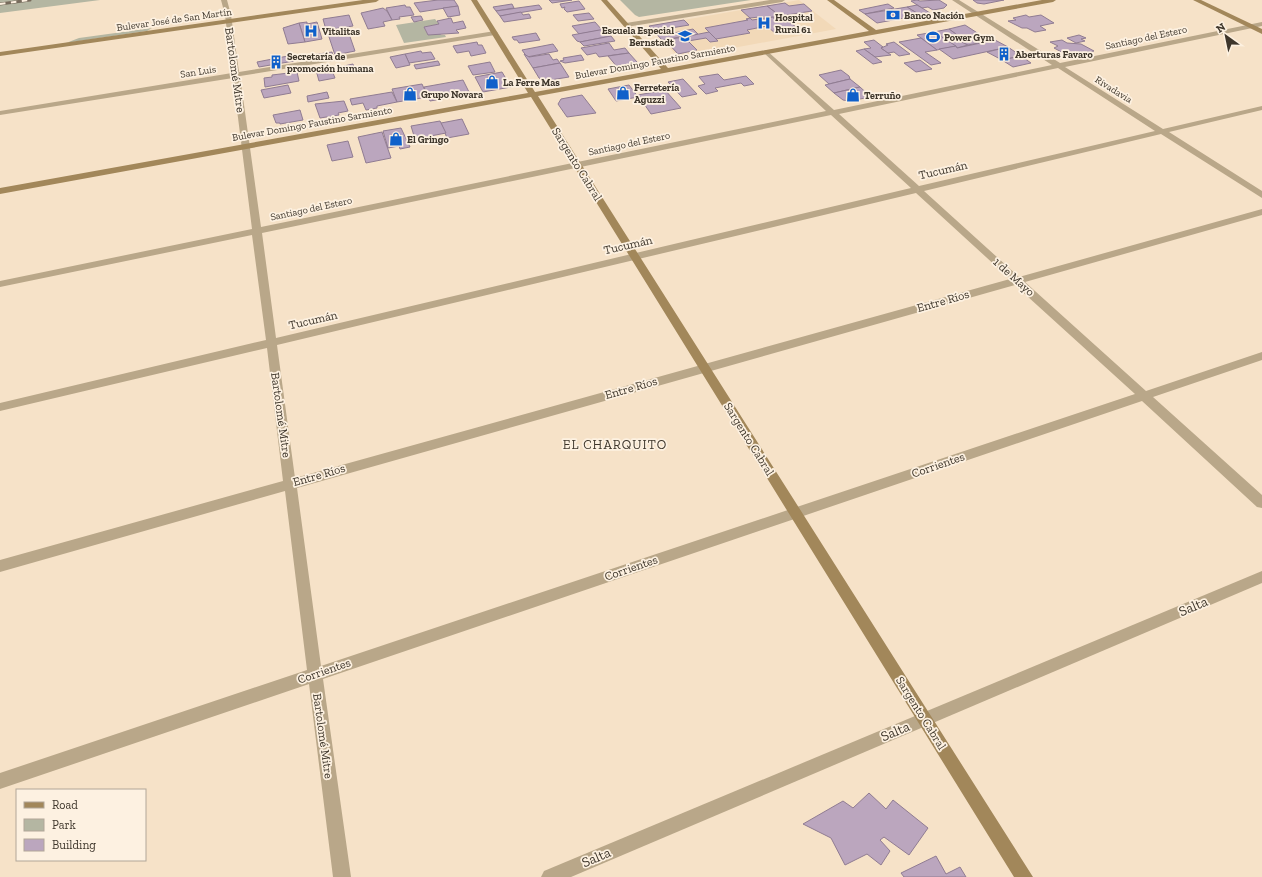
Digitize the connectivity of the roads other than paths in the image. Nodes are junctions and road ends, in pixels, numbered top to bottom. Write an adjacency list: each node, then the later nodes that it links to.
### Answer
1 (224, 0): 12 (street, Bartolomé Mitre)
2 (329, 0): 12 (street, Bulevar José de San Martín)
3 (376, 0): 12 (street, Bulevar José de San Martín)
4 (474, 0): 18 (street, Sargento Cabral)
5 (604, 0): 14 (street)
6 (782, 0): 14 (street)
7 (830, 0): 16 (street)
8 (955, 0): 11 (street, Rivadavia)
9 (1053, 0): 11 (street, Bulevar Domingo Faustino Sarmiento)
10 (1196, 0): 15 (street)
11 (977, 14): 16 (street, Bulevar Domingo Faustino Sarmiento); 22 (street, Rivadavia)
12 (228, 18): 19 (street, Bulevar José de San Martín); 21 (street, Bulevar José de San Martín); 24 (street, Bartolomé Mitre)
13 (1262, 24): 15 (street, Santiago del Estero)
14 (626, 25): 23 (street)
15 (1251, 27): 17 (street); 22 (street, Santiago del Estero)
16 (874, 32): 20 (street, Bulevar Domingo Faustino Sarmiento)
17 (1262, 32)
18 (495, 33): 24 (street, San Luis); 25 (street, Sargento Cabral)
19 (0, 48)
20 (766, 52): 23 (street, Bulevar Domingo Faustino Sarmiento); 27 (street, 1 de Mayo)
21 (0, 54)
22 (1059, 66): 27 (street, Santiago del Estero); 29 (street, Rivadavia)
23 (666, 70): 25 (street, Bulevar Domingo Faustino Sarmiento)
24 (236, 75): 28 (street, San Luis); 30 (street, Bartolomé Mitre)
25 (533, 94): 30 (street, Bulevar Domingo Faustino Sarmiento); 31 (street, Sargento Cabral)
26 (1262, 108): 29 (street, Tucumán)
27 (832, 112): 31 (street, Santiago del Estero); 33 (street, 1 de Mayo)
28 (0, 113)
29 (1162, 132): 33 (street, Tucumán); 34 (street, Rivadavia)
30 (245, 146): 32 (street, Bulevar Domingo Faustino Sarmiento); 36 (street, Bartolomé Mitre)
31 (577, 165): 36 (street, Santiago del Estero); 37 (street, Sargento Cabral)
32 (0, 190)
33 (917, 190): 37 (street, Tucumán); 38 (street, 1 de Mayo)
34 (1262, 195)
35 (1262, 212): 38 (street, Entre Ríos)
36 (256, 230): 39 (street, Santiago del Estero); 40 (street, Bartolomé Mitre)
37 (635, 257): 40 (street, Tucumán); 42 (street, Sargento Cabral)
38 (1017, 280): 42 (street, Entre Ríos); 43 (street, 1 de Mayo)
39 (0, 284)
40 (271, 343): 44 (street, Tucumán); 45 (street, Bartolomé Mitre)
41 (1262, 356): 43 (street, Corrientes)
42 (704, 368): 45 (street, Entre Ríos); 47 (street, Sargento Cabral)
43 (1144, 396): 46 (street, 1 de Mayo); 47 (street, Corrientes)
44 (0, 407)
45 (290, 483): 48 (street, Entre Ríos); 50 (street, Bartolomé Mitre)
46 (1262, 503)
47 (795, 512): 50 (street, Corrientes); 51 (street, Sargento Cabral)
48 (0, 566)
49 (1262, 577): 51 (street, Salta)
50 (315, 674): 52 (street, Corrientes); 53 (street, Bartolomé Mitre)
51 (925, 719): 54 (street, Salta); 55 (street, Sargento Cabral)
52 (0, 781)
53 (342, 877)
54 (550, 877)
55 (1024, 877)

